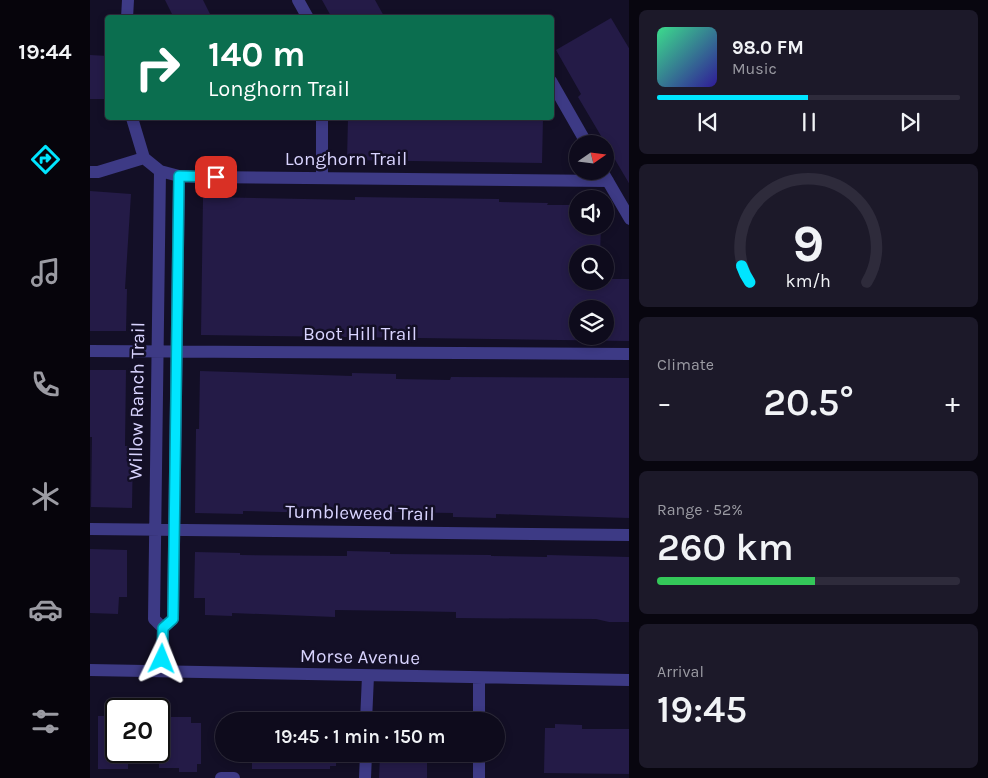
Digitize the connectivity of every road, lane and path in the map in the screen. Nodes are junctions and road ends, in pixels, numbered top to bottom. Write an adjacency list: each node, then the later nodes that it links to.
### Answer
1 (128, 0): 3 (street)
2 (298, 0): 4 (street)
3 (127, 15)
4 (306, 15)
5 (554, 86): 8 (street)
6 (133, 120): 9 (street)
7 (322, 120): 14 (street)
8 (582, 135)
9 (144, 158): 10 (street, Longhorn Trail); 11 (street)
10 (160, 170): 12 (street, Longhorn Trail); 18 (street, Willow Ranch Trail)
11 (90, 172)
12 (179, 176): 14 (street, Longhorn Trail); 19 (street, Willow Ranch Trail)
13 (569, 176): 14 (street, Longhorn Trail)
14 (322, 177)
15 (607, 180): 16 (street)
16 (629, 218)
17 (90, 351): 18 (street, Boot Hill Trail)
18 (156, 352): 19 (street, Boot Hill Trail); 22 (street, Willow Ranch Trail)
19 (178, 352): 20 (street, Boot Hill Trail); 23 (street, Willow Ranch Trail)
20 (629, 354)
21 (90, 529): 22 (street, Tumbleweed Trail)
22 (154, 530): 23 (street, Tumbleweed Trail); 25 (street, Willow Ranch Trail)
23 (175, 530): 24 (street, Tumbleweed Trail); 25 (street, Willow Ranch Trail)
24 (629, 535)
25 (163, 628): 27 (street, Willow Ranch Trail)
26 (90, 670): 27 (street, Morse Avenue)
27 (162, 671): 28 (street, Morse Avenue)
28 (368, 676): 29 (street, Morse Avenue); 31 (street)
29 (479, 678): 30 (street, Morse Avenue); 32 (street)
30 (629, 680)
31 (366, 712)
32 (479, 712)
33 (366, 762): 37 (street)
34 (479, 762): 38 (street)
35 (221, 778): 36 (street)
36 (234, 778)
37 (365, 778)
38 (479, 778)

